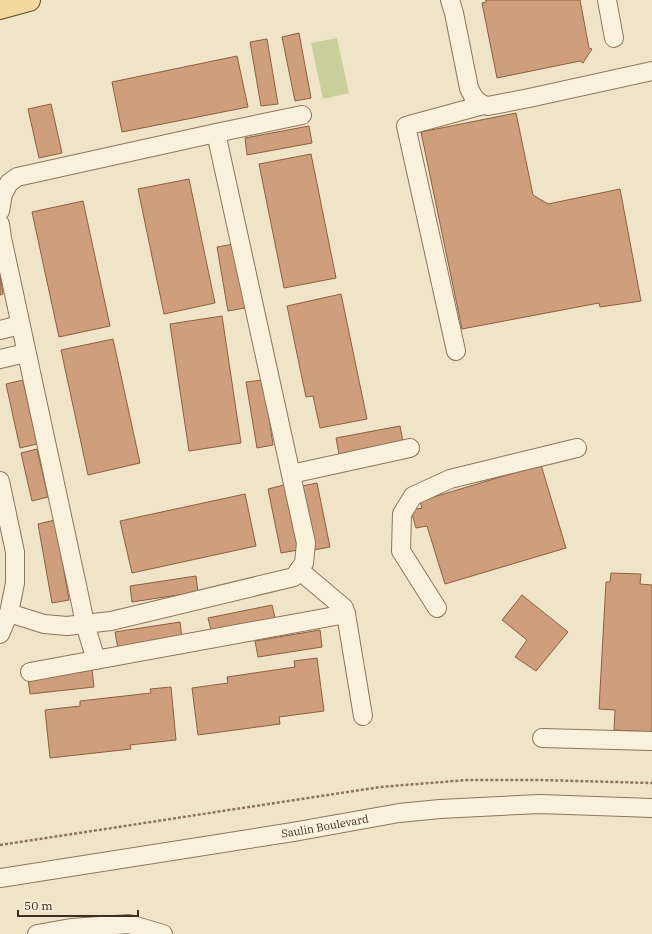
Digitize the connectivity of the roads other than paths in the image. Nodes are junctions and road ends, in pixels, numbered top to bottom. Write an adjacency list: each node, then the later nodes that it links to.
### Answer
1 (29, 0): 4 (main road)
2 (450, 0): 7 (street)
3 (607, 0): 5 (street)
4 (0, 8)
5 (614, 38)
6 (652, 71): 7 (street)
7 (483, 105): 14 (street)
8 (302, 115): 9 (street)
9 (216, 133): 10 (street); 19 (street)
10 (0, 211)
11 (0, 224): 12 (street)
12 (20, 325): 13 (street); 15 (street)
13 (0, 330)
14 (456, 351)
15 (26, 353): 16 (street); 25 (street)
16 (0, 359)
17 (410, 448): 19 (street)
18 (577, 448): 22 (street)
19 (291, 474): 21 (street)
20 (0, 481): 23 (street)
21 (299, 570): 24 (street); 25 (street)
22 (437, 608)
23 (9, 613): 25 (street); 26 (street)
24 (346, 614): 27 (street); 29 (street)
25 (85, 624): 27 (street)
26 (0, 634)
27 (96, 660): 28 (street)
28 (30, 672)
29 (363, 716)
30 (542, 738): 31 (street)
31 (652, 741)
32 (652, 808): 33 (street, Saulin Boulevard)
33 (0, 878)
34 (129, 929): 35 (street); 36 (street)
35 (37, 934)
36 (163, 934)

